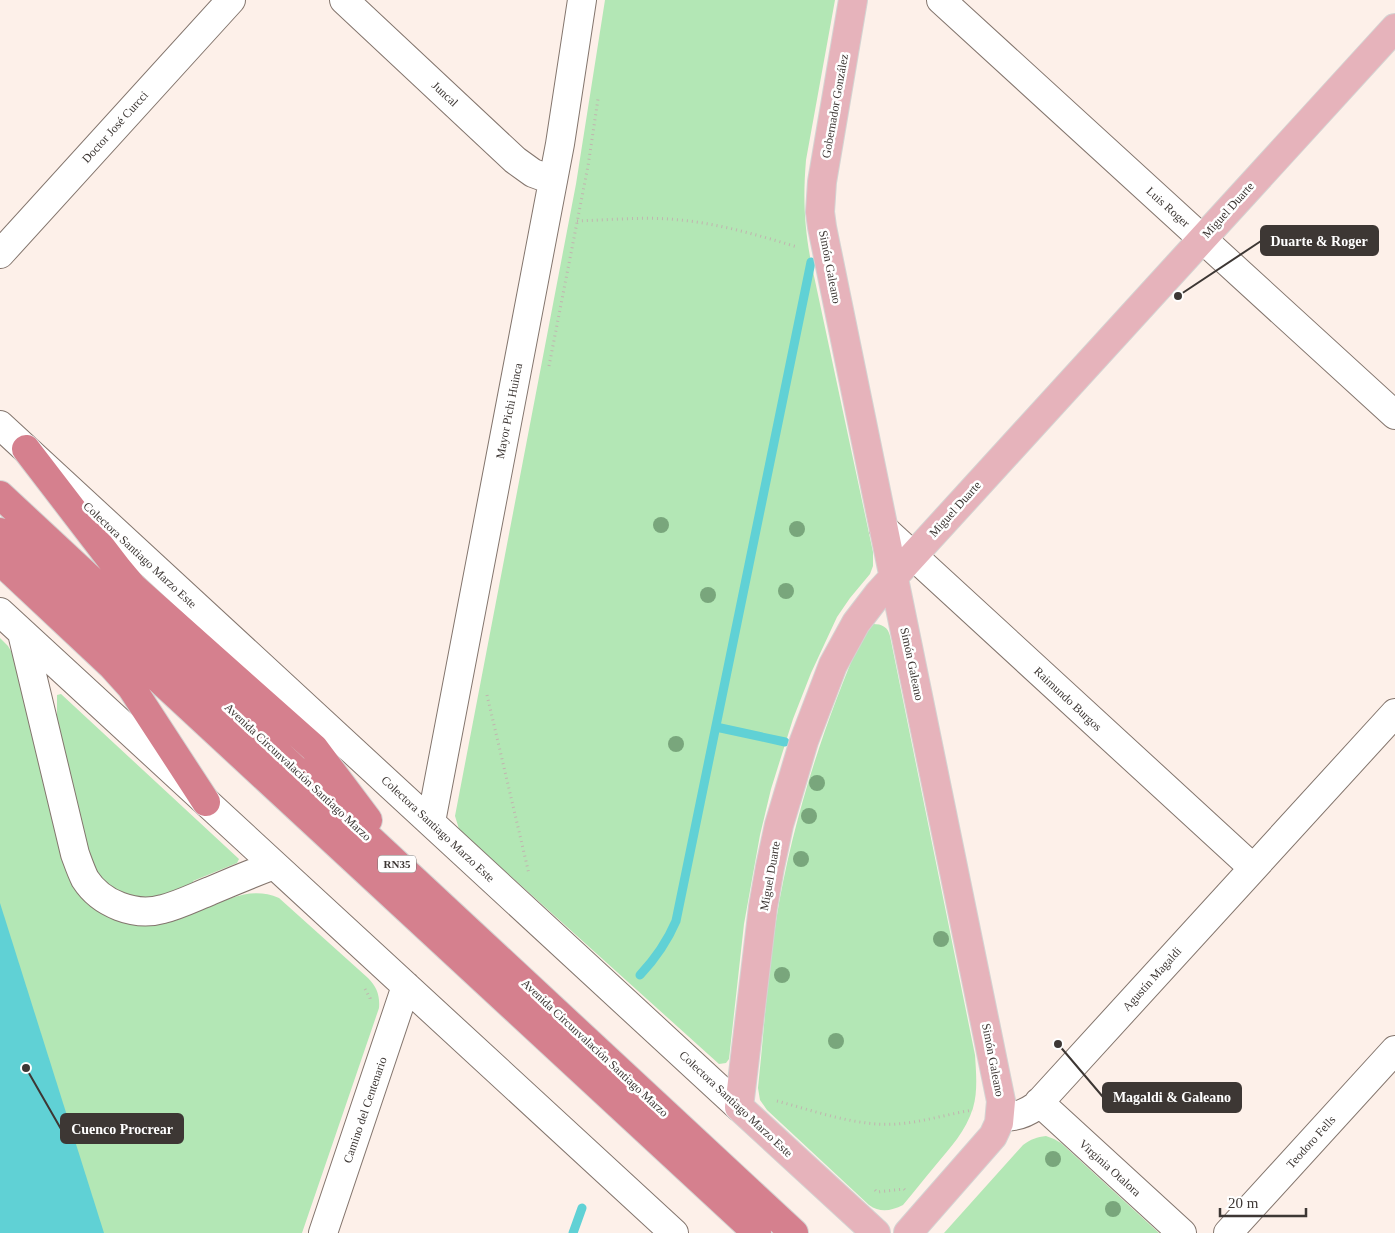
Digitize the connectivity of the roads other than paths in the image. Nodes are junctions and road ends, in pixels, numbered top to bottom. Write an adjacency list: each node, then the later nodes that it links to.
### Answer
1 (231, 0): 10 (street, Doctor José Curcci)
2 (344, 0): 7 (street, Juncal)
3 (582, 0): 7 (street, Mayor Pichi Huinca)
4 (853, 0): 8 (main road, Gobernador González)
5 (941, 0): 9 (street, Luis Roger)
6 (1395, 28): 9 (main road, Miguel Duarte)
7 (552, 180): 24 (street, Mayor Pichi Huinca)
8 (820, 212): 15 (main road, Simón Galeano)
9 (1202, 239): 11 (street, Luis Roger); 17 (main road, Miguel Duarte)
10 (0, 254)
11 (1395, 415)
12 (0, 425): 13 (street, Colectora Santiago Marzo Este)
13 (26, 449): 24 (street, Colectora Santiago Marzo Este); 27 (highway)
14 (0, 495): 27 (highway, Avenida Circunvalación Santiago Marzo / RN35)
15 (884, 529): 17 (street, Raimundo Burgos); 19 (main road, Simón Galeano)
16 (0, 532): 35 (highway, Avenida Circunvalación Santiago Marzo / RN35)
17 (913, 556): 19 (main road, Miguel Duarte); 26 (street, Raimundo Burgos)
18 (0, 561): 23 (highway)
19 (894, 577): 31 (main road, Miguel Duarte); 32 (main road, Simón Galeano)
20 (0, 612): 21 (street)
21 (22, 633): 23 (street); 25 (street)
22 (1394, 715): 26 (street, Agustín Magaldi)
23 (206, 802): 25 (street)
24 (431, 822): 31 (street, Colectora Santiago Marzo Este)
25 (274, 865): 28 (street)
26 (1253, 868): 30 (street, Agustín Magaldi)
27 (408, 874): 36 (highway, Avenida Circunvalación Santiago Marzo / RN35)
28 (406, 986): 33 (street, Camino del Centenario); 34 (street)
29 (1395, 1050): 40 (street, Teodoro Fells)
30 (1039, 1102): 32 (street, Agustín Magaldi); 39 (street, Virginia Otalora)
31 (739, 1107): 37 (main road, Colectora Santiago Marzo Este)
32 (1001, 1116): 38 (main road)
33 (323, 1233)
34 (674, 1233)
35 (757, 1233)
36 (794, 1233)
37 (876, 1233)
38 (908, 1233)
39 (1182, 1233)
40 (1228, 1233)

